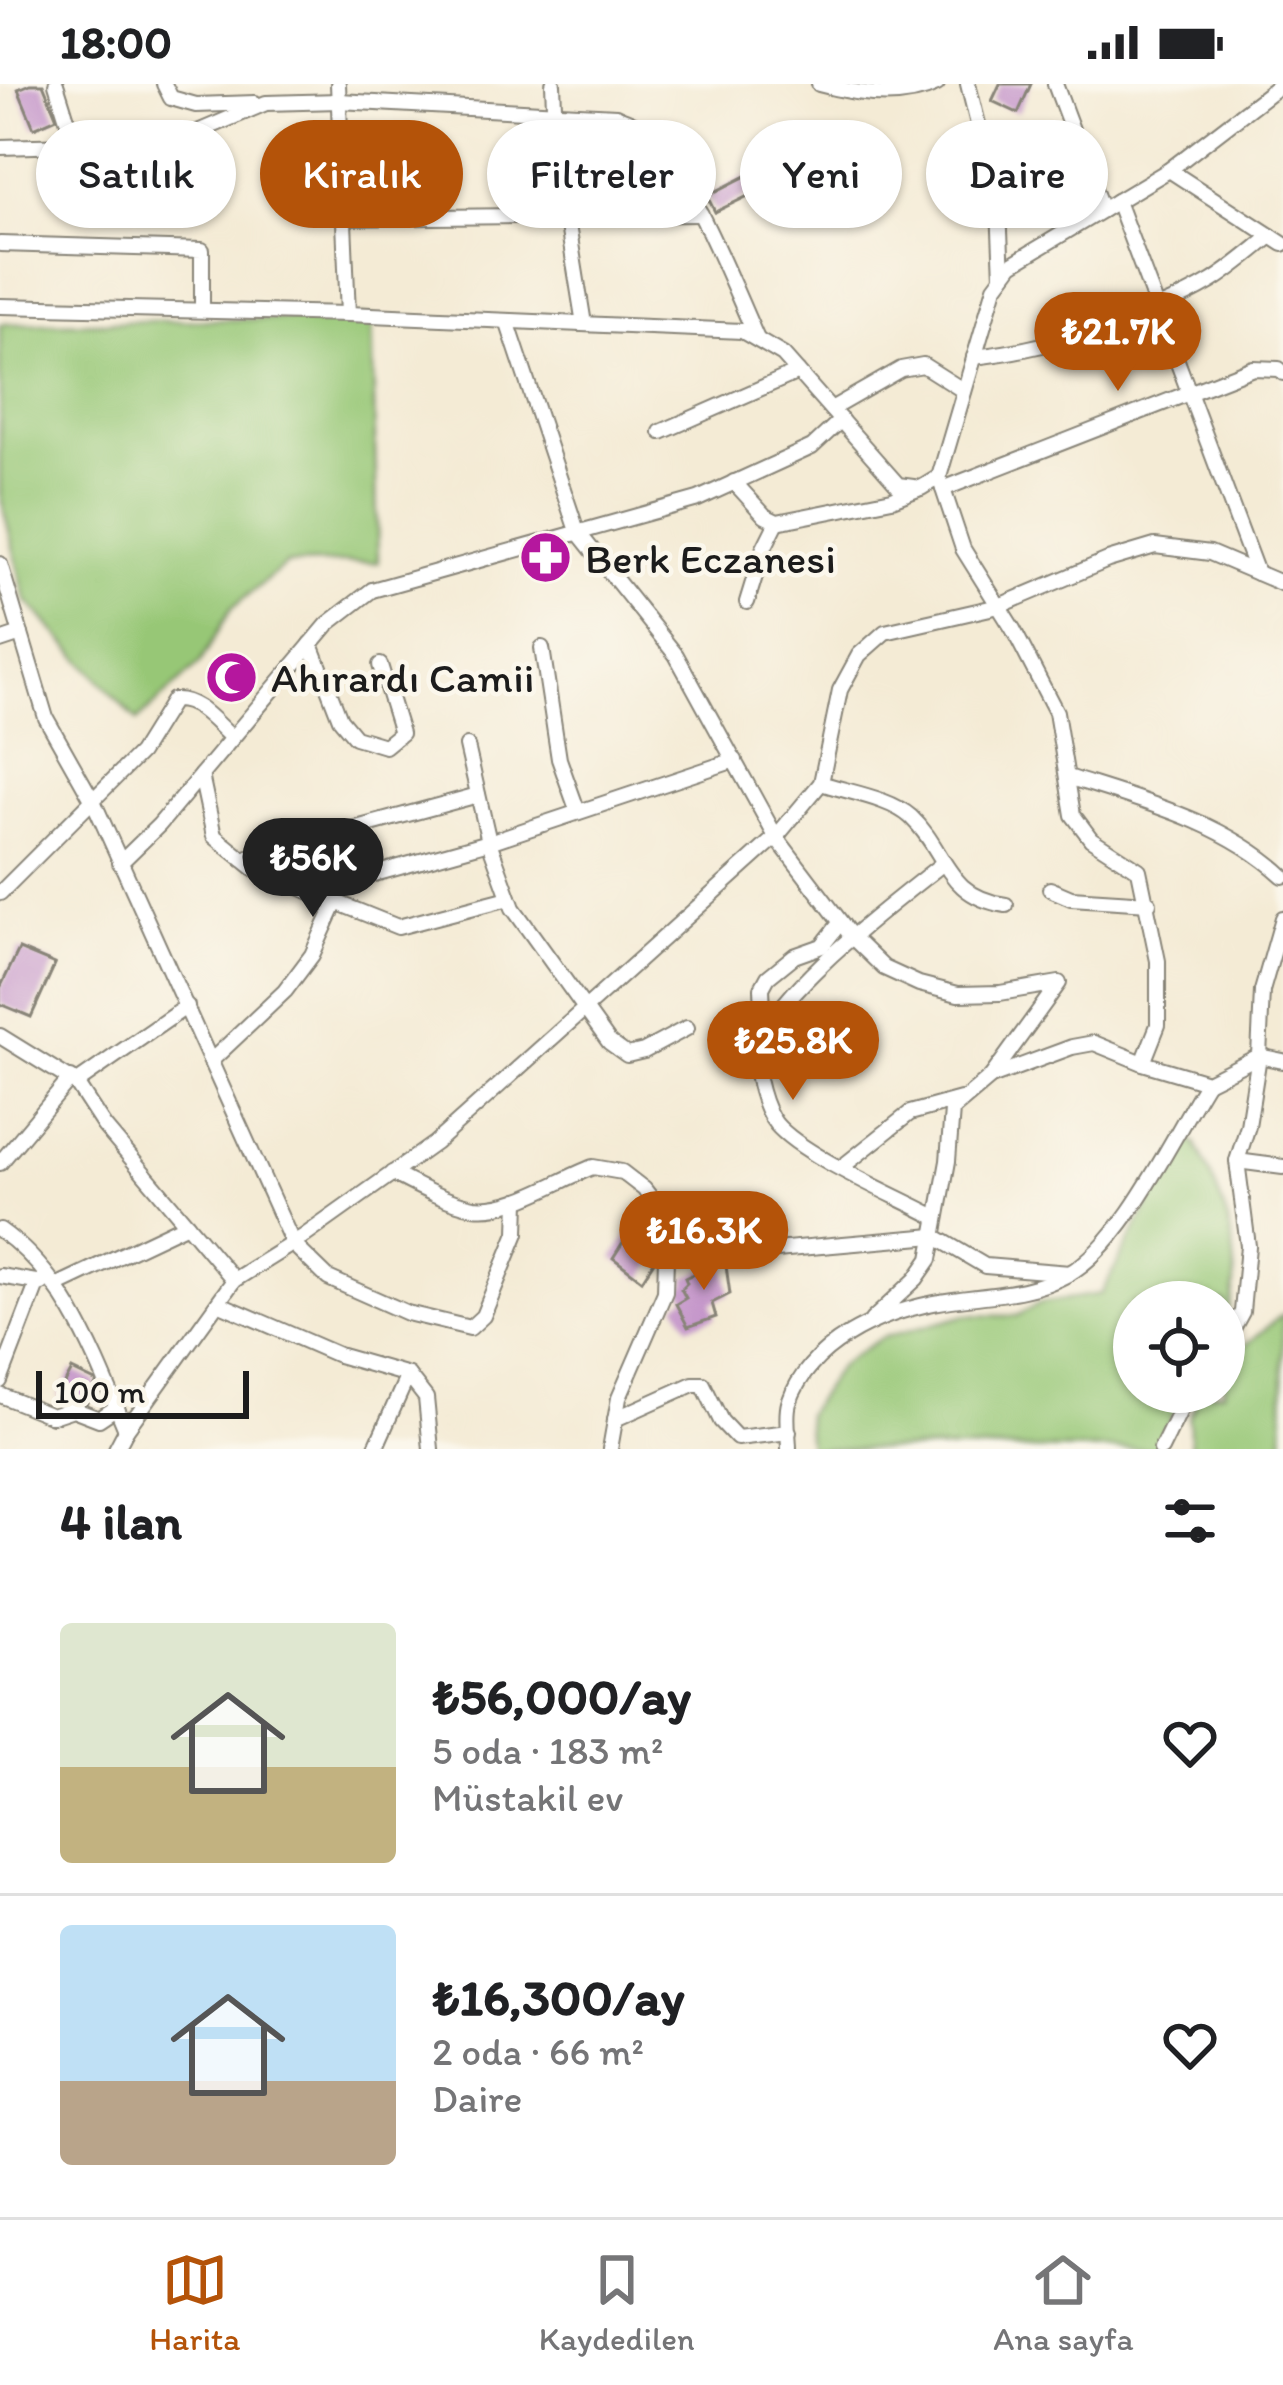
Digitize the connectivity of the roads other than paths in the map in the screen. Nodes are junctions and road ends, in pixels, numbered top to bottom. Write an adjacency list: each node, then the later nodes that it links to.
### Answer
1 (56, 84): 14 (street)
2 (164, 84): 12 (street)
3 (338, 84): 11 (street)
4 (553, 84): 13 (street)
5 (819, 84): 10 (street)
6 (937, 84): 10 (street)
7 (968, 84): 31 (street)
8 (1055, 84): 19 (street)
9 (1281, 84): 22 (street)
10 (838, 87)
11 (339, 101): 12 (street); 13 (street); 16 (street)
12 (266, 103): 15 (street)
13 (554, 116): 17 (street); 18 (street)
14 (67, 120)
15 (226, 120)
16 (340, 120)
17 (554, 120)
18 (625, 120)
19 (1068, 120)
20 (0, 146): 21 (street)
21 (36, 146)
22 (1169, 170): 23 (street); 29 (street)
23 (1117, 201): 24 (street); 33 (street)
24 (1108, 206)
25 (344, 228): 35 (street)
26 (568, 228): 37 (street)
27 (706, 228): 38 (street)
28 (1073, 228): 31 (street)
29 (1277, 240): 33 (street)
30 (0, 244): 34 (street)
31 (1002, 278): 39 (street)
32 (0, 306): 34 (street)
33 (1157, 307): 39 (street); 43 (street)
34 (202, 310): 35 (street)
35 (347, 314): 36 (street)
36 (507, 321): 37 (street); 50 (street)
37 (584, 324): 38 (street)
38 (757, 339): 40 (street)
39 (974, 358): 42 (street)
40 (798, 372): 44 (street); 45 (street)
41 (1283, 373): 43 (street)
42 (964, 391): 44 (street); 47 (street)
43 (1189, 393): 47 (street); 52 (street)
44 (836, 415): 46 (street); 48 (street)
45 (662, 432)
46 (734, 482): 49 (street); 50 (street)
47 (941, 483): 48 (street); 55 (street)
48 (921, 488): 49 (street)
49 (777, 522): 54 (street)
50 (577, 531): 58 (street); 63 (street)
51 (0, 563): 56 (street)
52 (1257, 573): 53 (street); 55 (street)
53 (1283, 584)
54 (747, 602)
55 (999, 606): 65 (street); 66 (street)
56 (21, 634): 57 (street); 68 (street)
57 (0, 641)
58 (311, 644): 60 (street); 61 (street)
59 (542, 648): 69 (street)
60 (380, 665)
61 (232, 738): 64 (street); 68 (street)
62 (466, 746): 67 (street)
63 (735, 760): 69 (street); 70 (street)
64 (201, 775): 72 (street); 73 (street)
65 (1069, 777): 75 (street); 81 (street)
66 (821, 783): 70 (street); 74 (street)
67 (478, 796): 71 (street); 72 (street)
68 (94, 802): 73 (street); 78 (street)
69 (578, 812): 71 (street)
70 (776, 837): 84 (street); 87 (street)
71 (489, 842): 77 (street); 79 (street)
72 (242, 859): 77 (street)
73 (120, 863): 86 (street)
74 (942, 864): 82 (street); 85 (street)
75 (1283, 876)
76 (1050, 889): 81 (street)
77 (310, 892): 80 (street)
78 (0, 893)
79 (509, 898): 80 (street); 87 (street)
80 (336, 902): 92 (street)
81 (1149, 903): 94 (street)
82 (1006, 904)
83 (1283, 918): 91 (street)
84 (840, 922): 85 (street); 89 (street)
85 (851, 938): 89 (street); 95 (street)
86 (187, 1006): 92 (street); 96 (street)
87 (586, 1006): 88 (street); 103 (street)
88 (687, 1028)
89 (764, 1035): 101 (street)
90 (0, 1036): 96 (street)
91 (1259, 1056): 93 (street); 97 (street); 99 (street)
92 (212, 1060): 110 (street)
93 (1283, 1061)
94 (1143, 1063): 95 (street); 97 (street)
95 (991, 1077): 98 (street)
96 (73, 1080): 100 (street); 107 (street)
97 (1207, 1082): 111 (street)
98 (966, 1099): 101 (street); 105 (street)
99 (1237, 1161): 102 (street); 114 (street)
100 (0, 1163)
101 (842, 1167): 105 (street)
102 (1283, 1167)
103 (392, 1173): 104 (street); 110 (street)
104 (518, 1200): 106 (street); 110 (street)
105 (936, 1217): 109 (street)
106 (667, 1222): 109 (street); 124 (street)
107 (187, 1224): 113 (street); 116 (street)
108 (0, 1230): 116 (street)
109 (934, 1236): 111 (street); 118 (street)
110 (292, 1244): 113 (street)
111 (1070, 1273): 118 (street)
112 (0, 1276): 115 (street)
113 (234, 1280): 117 (street)
114 (1245, 1281)
115 (38, 1282): 116 (street); 120 (street)
116 (58, 1285): 122 (street)
117 (218, 1303): 119 (street); 126 (street)
118 (868, 1323): 125 (street)
119 (408, 1375): 128 (street); 129 (street)
120 (0, 1381)
121 (0, 1395): 122 (street)
122 (117, 1407): 126 (street)
123 (1179, 1413): 132 (street)
124 (615, 1419): 125 (street); 130 (street)
125 (789, 1432): 131 (street)
126 (120, 1440): 127 (street)
127 (137, 1449)
128 (375, 1449)
129 (431, 1449)
130 (610, 1449)
131 (789, 1449)
132 (1162, 1449)

